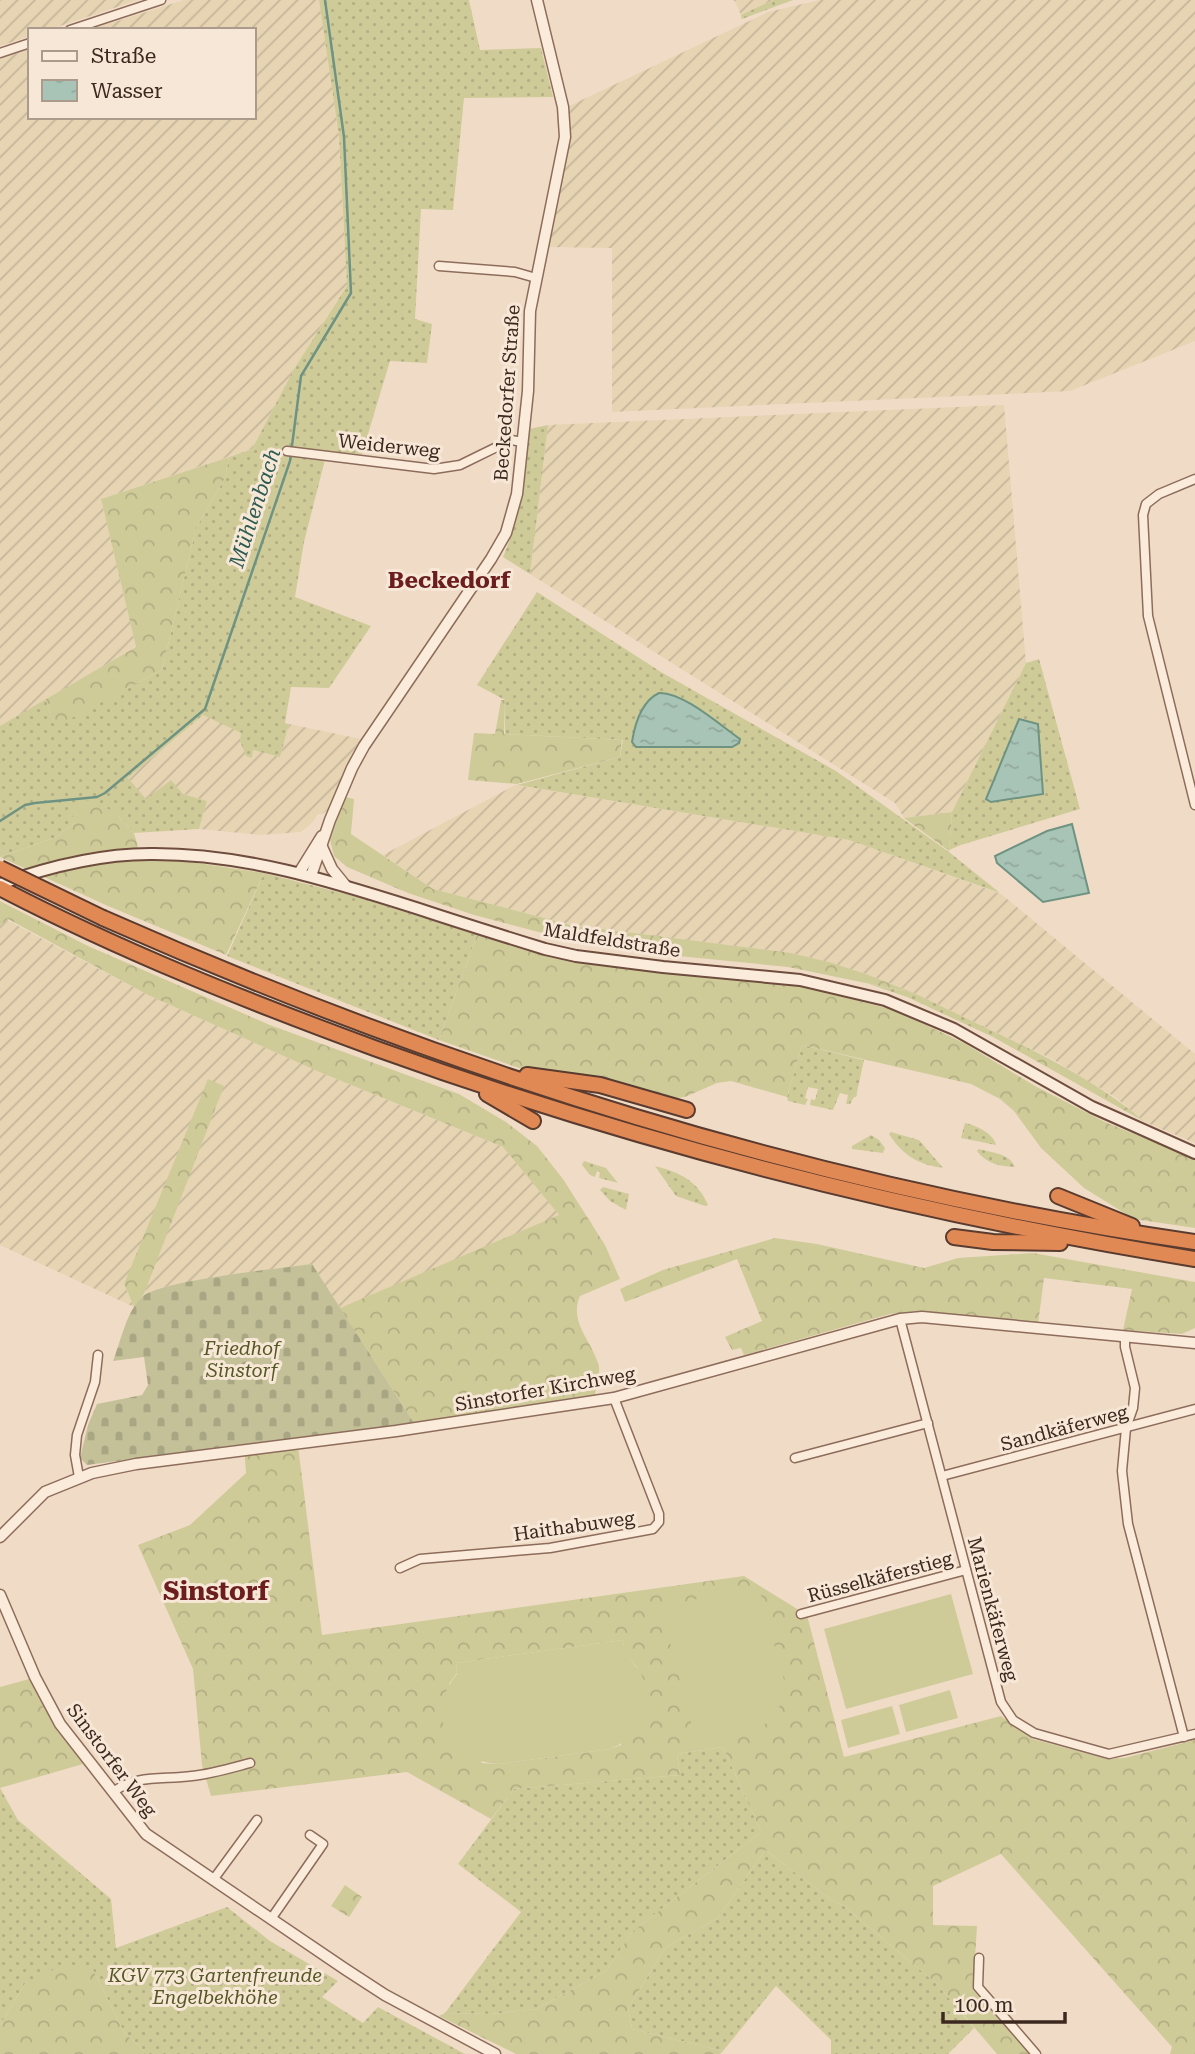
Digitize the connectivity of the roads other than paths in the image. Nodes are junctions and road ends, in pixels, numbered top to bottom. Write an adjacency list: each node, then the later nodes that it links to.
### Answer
1 (161, 0): 3 (street)
2 (537, 0): 7 (street, Beckedorfer Straße)
3 (76, 28)
4 (28, 44): 5 (street)
5 (0, 53)
6 (439, 266): 7 (street)
7 (536, 278): 8 (street, Beckedorfer Straße)
8 (523, 442): 9 (street, Weiderweg); 12 (street, Beckedorfer Straße)
9 (287, 451)
10 (1195, 479): 11 (street)
11 (1195, 805)
12 (328, 827): 13 (street, Beckedorfer Straße); 15 (street, Beckedorfer Straße)
13 (321, 847): 15 (street, Beckedorfer Straße); 16 (street)
14 (0, 868): 18 (highway, bridge)
15 (305, 874): 16 (main road, Maldfeldstraße); 17 (main road, Maldfeldstraße)
16 (345, 885): 22 (main road, Maldfeldstraße)
17 (0, 886): 19 (highway)
18 (480, 1068): 20 (highway); 25 (highway)
19 (452, 1076): 21 (highway); 27 (highway)
20 (687, 1110)
21 (533, 1121)
22 (1195, 1153)
23 (1058, 1196): 25 (highway)
24 (954, 1237): 27 (highway)
25 (1166, 1238): 26 (highway)
26 (1195, 1242)
27 (1107, 1245): 28 (highway)
28 (1195, 1259)
29 (900, 1318): 30 (street, Sinstorfer Kirchweg); 33 (street, Sinstorfer Kirchweg); 35 (street, Marienkäferweg)
30 (1125, 1337): 31 (street, Sinstorfer Kirchweg); 36 (street)
31 (1195, 1343)
32 (98, 1355): 39 (street)
33 (614, 1398): 39 (street, Sinstorfer Kirchweg); 41 (street, Haithabuweg)
34 (1195, 1409): 36 (street, Sandkäferweg)
35 (928, 1423): 37 (street); 38 (street, Marienkäferweg)
36 (1126, 1428): 38 (street, Sandkäferweg); 46 (street)
37 (795, 1458)
38 (942, 1476): 42 (street, Marienkäferweg)
39 (79, 1477): 40 (street, Sinstorfer Kirchweg)
40 (0, 1537)
41 (400, 1568)
42 (966, 1570): 44 (street, Rüsselkäferstieg); 46 (street, Marienkäferweg)
43 (0, 1595): 48 (street, Sinstorfer Weg)
44 (801, 1614)
45 (1195, 1734): 46 (street, Marienkäferweg)
46 (1184, 1737)
47 (250, 1763): 48 (street)
48 (113, 1792): 51 (street, Sinstorfer Weg)
49 (257, 1820): 51 (street)
50 (310, 1835): 52 (street)
51 (213, 1880): 52 (street, Sinstorfer Weg)
52 (271, 1919): 54 (street, Sinstorfer Weg)
53 (979, 1958): 55 (street)
54 (495, 2054)
55 (1036, 2054)

